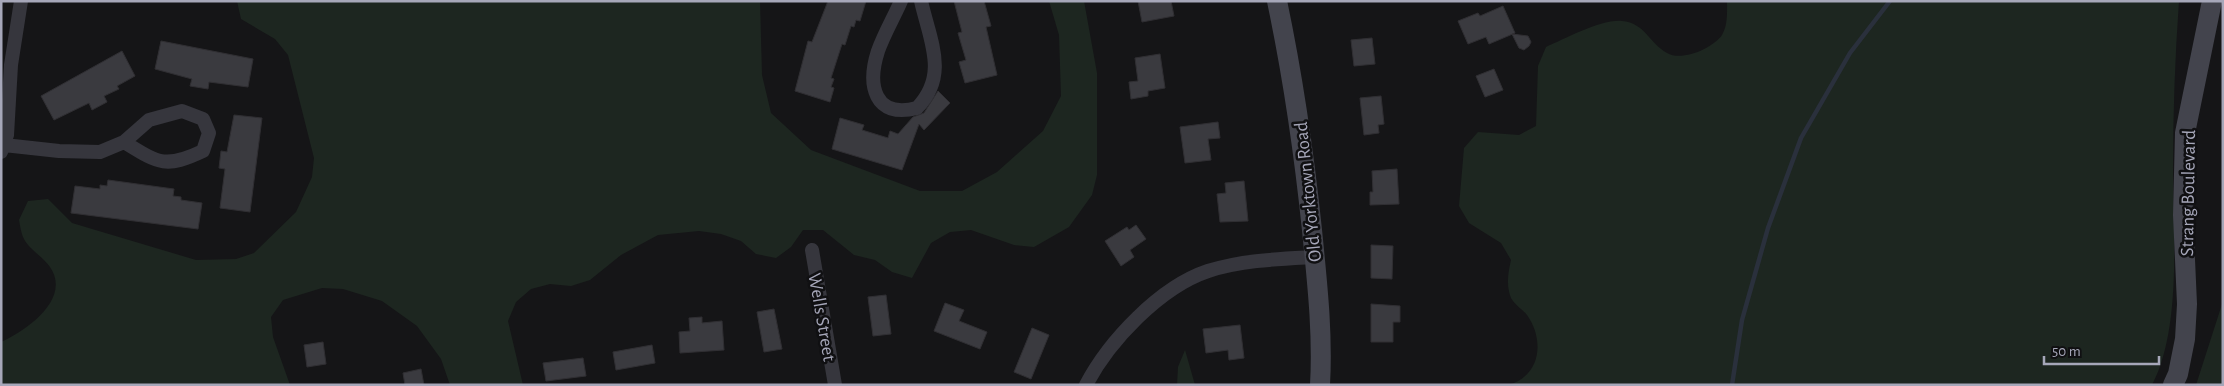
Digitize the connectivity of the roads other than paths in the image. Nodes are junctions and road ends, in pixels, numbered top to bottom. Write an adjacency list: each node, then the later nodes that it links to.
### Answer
1 (21, 1): 7 (street)
2 (901, 1): 3 (street)
3 (921, 1)
4 (1278, 1): 9 (main road, Old Yorktown Road)
5 (2212, 1): 13 (main road, Strang Boulevard)
6 (124, 142): 6 (street); 7 (street)
7 (3, 148)
8 (812, 250): 10 (street, Wells Street)
9 (1315, 257): 11 (street); 12 (main road, Old Yorktown Road)
10 (835, 385)
11 (1086, 385)
12 (1320, 385)
13 (2173, 385)

